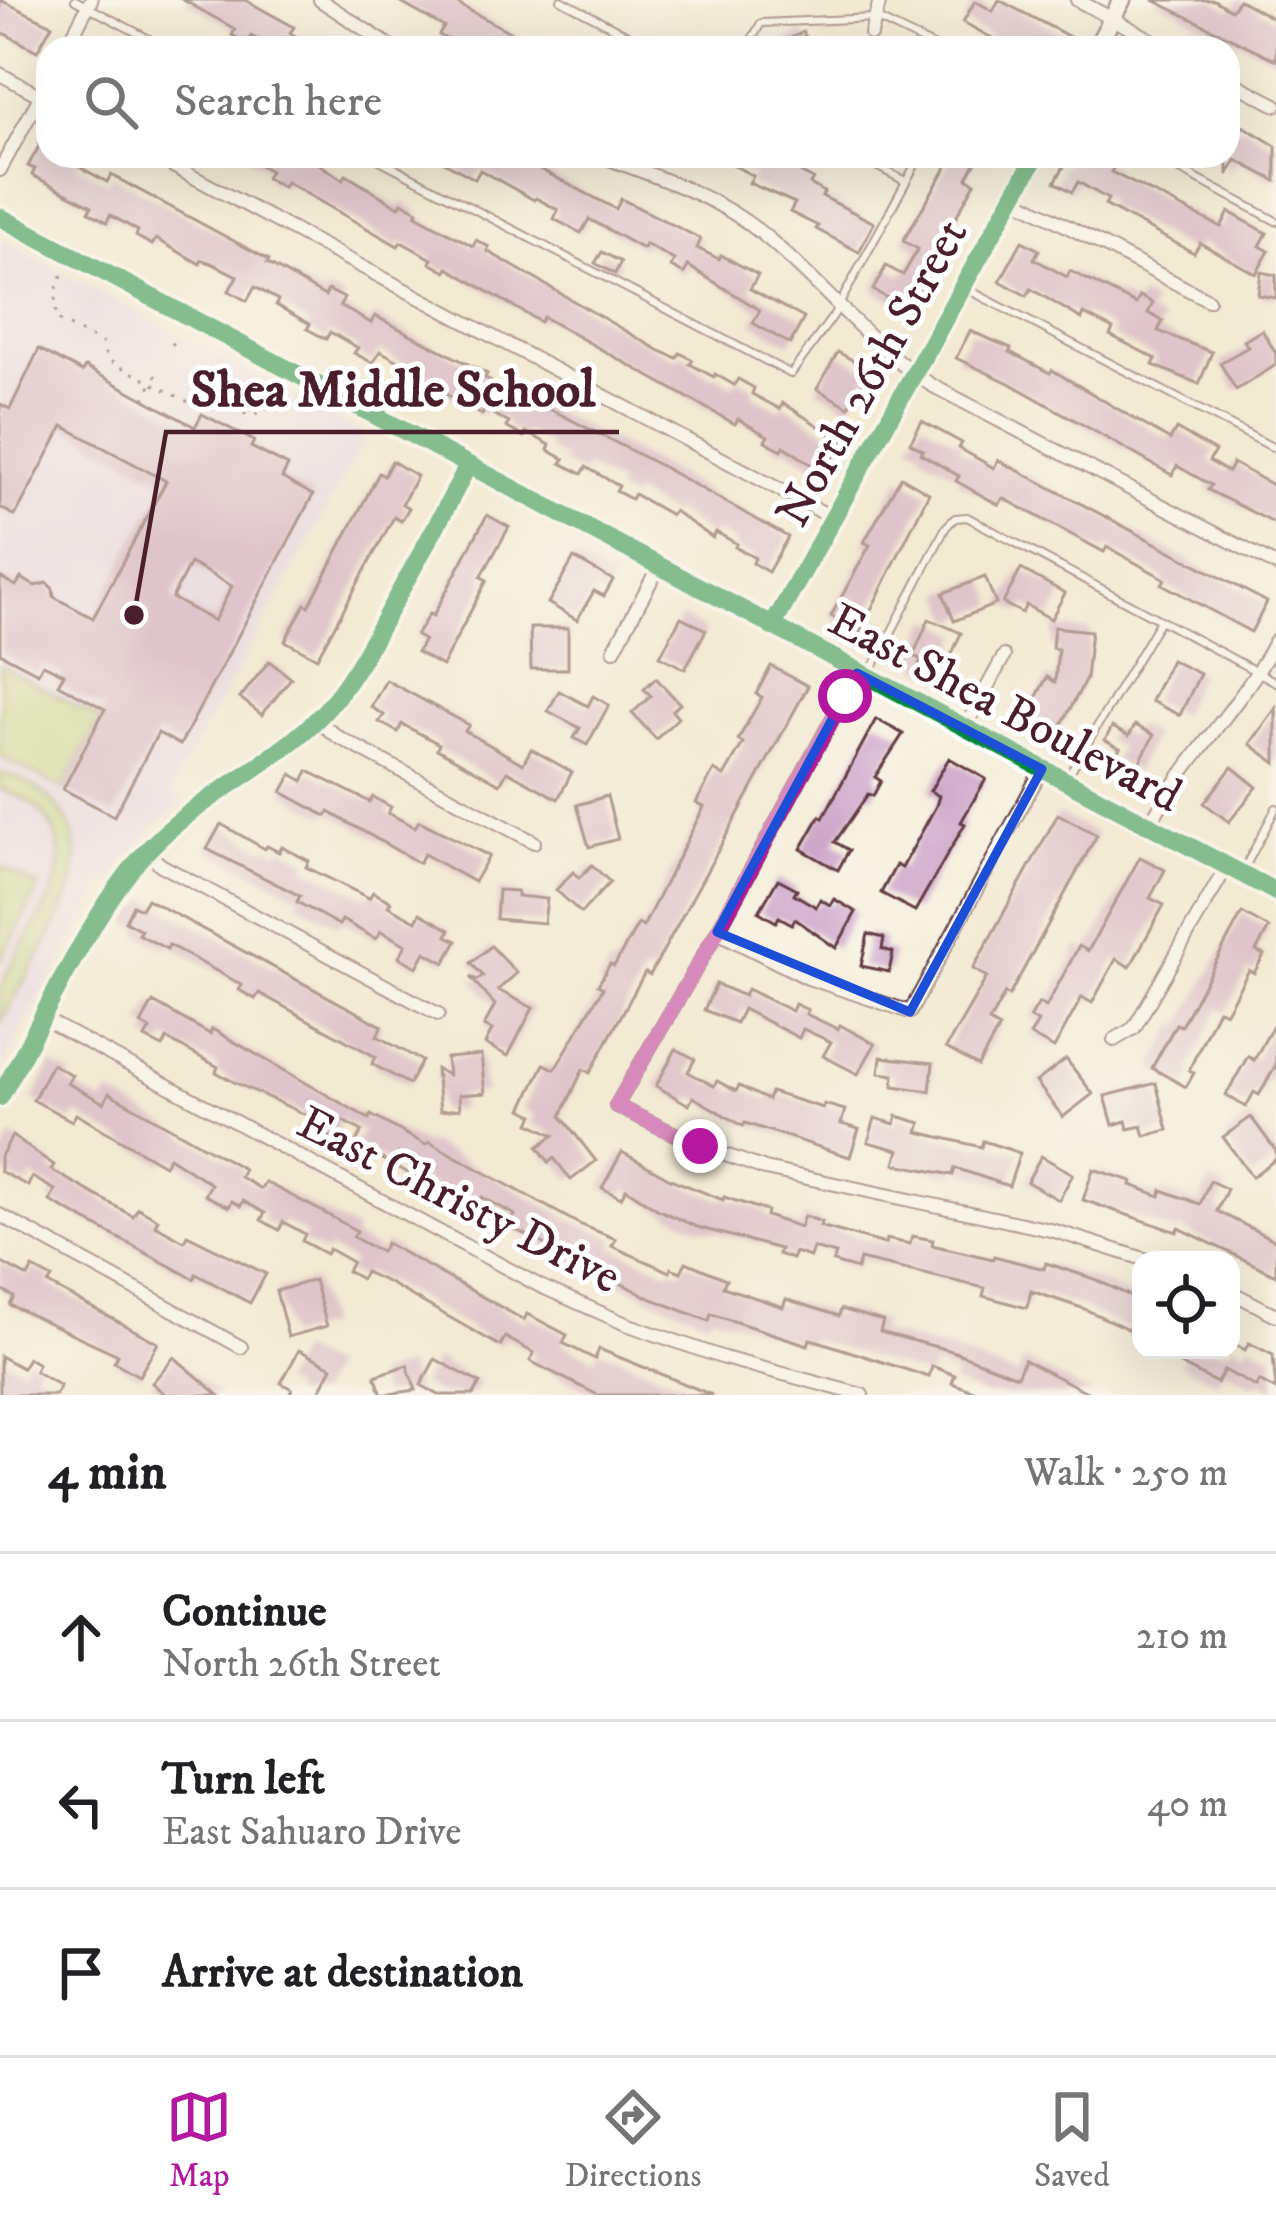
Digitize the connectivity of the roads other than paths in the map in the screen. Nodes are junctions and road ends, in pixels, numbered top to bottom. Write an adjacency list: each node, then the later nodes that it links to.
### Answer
1 (320, 0): 12 (street)
2 (562, 0): 13 (lane)
3 (880, 0): 7 (street)
4 (1077, 0): 8 (street)
5 (1122, 0): 8 (street)
6 (84, 2): 10 (street); 11 (lane)
7 (875, 18): 9 (street); 14 (lane); 15 (lane)
8 (1112, 19): 16 (street); 17 (street)
9 (871, 34)
10 (71, 36)
11 (145, 36)
12 (375, 36)
13 (630, 36)
14 (754, 36)
15 (912, 36)
16 (1103, 36)
17 (1144, 36)
18 (0, 74): 20 (street)
19 (1240, 86): 21 (street)
20 (36, 94)
21 (1276, 105)
22 (36, 111): 30 (street)
23 (177, 168): 41 (street)
24 (395, 168): 37 (lane)
25 (631, 168): 37 (street)
26 (879, 168): 31 (lane)
27 (913, 168): 31 (lane)
28 (1029, 168): 32 (street, North 26th Street)
29 (1177, 168): 34 (lane)
30 (0, 170)
31 (905, 182): 37 (lane)
32 (1013, 198): 35 (street, North 26th Street); 36 (street)
33 (0, 217): 40 (street, East Shea Boulevard)
34 (1276, 221)
35 (962, 286): 38 (street, North 26th Street); 39 (lane)
36 (1208, 300)
37 (840, 302): 38 (street)
38 (913, 374): 41 (street, North 26th Street); 43 (street)
39 (1276, 449)
40 (468, 465): 42 (street, East Shea Boulevard); 52 (street)
41 (833, 518): 45 (street, North 26th Street)
42 (659, 566): 45 (street, East Shea Boulevard); 47 (street)
43 (1276, 566)
44 (1159, 622): 49 (lane); 50 (lane); 55 (lane)
45 (772, 627): 50 (street, East Shea Boulevard)
46 (1276, 640): 49 (street)
47 (614, 650)
48 (1004, 656): 53 (street)
49 (1259, 672): 51 (lane); 57 (street)
50 (862, 675): 53 (street, East Shea Boulevard); 62 (street)
51 (1276, 682)
52 (316, 720): 58 (street); 59 (street)
53 (965, 728): 54 (street, East Shea Boulevard)
54 (1042, 770): 55 (street, East Shea Boulevard); 62 (street)
55 (1065, 782): 57 (street, East Shea Boulevard)
56 (1276, 808): 60 (lane)
57 (1149, 826): 60 (street, East Shea Boulevard)
58 (534, 842)
59 (146, 852): 63 (street); 64 (street)
60 (1234, 870): 61 (street, East Shea Boulevard); 65 (street)
61 (1276, 892)
62 (717, 932): 68 (street)
63 (438, 1014)
64 (44, 1019): 66 (street); 72 (street, East Christy Drive)
65 (1114, 1040)
66 (0, 1097)
67 (0, 1215): 71 (street)
68 (1132, 1255)
69 (1240, 1297): 70 (street)
70 (1276, 1315)
71 (241, 1347)
72 (862, 1395)

